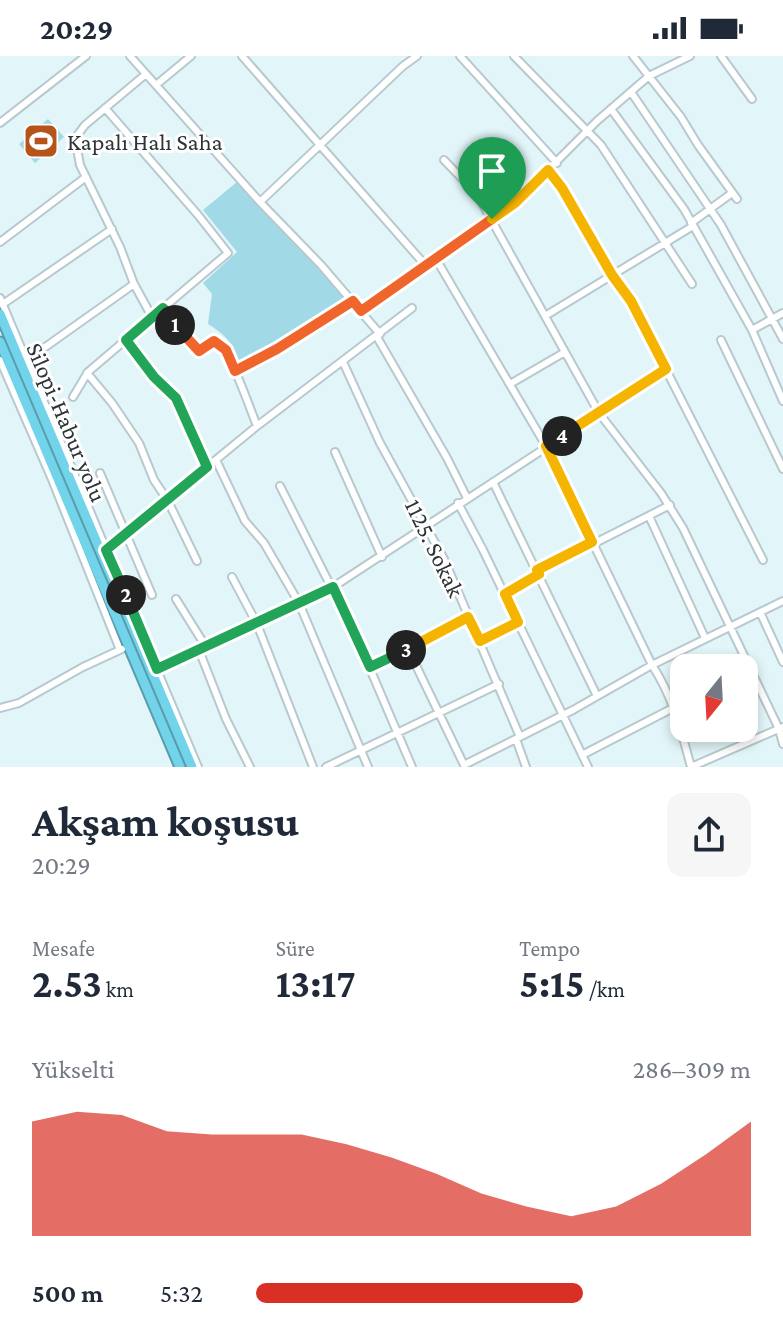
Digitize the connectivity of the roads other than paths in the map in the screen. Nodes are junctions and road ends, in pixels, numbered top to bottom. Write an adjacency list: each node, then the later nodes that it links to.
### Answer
1 (86, 56): 18 (street)
2 (130, 56): 11 (street)
3 (191, 56): 13 (street)
4 (242, 56): 20 (street)
5 (417, 56): 20 (street)
6 (460, 56): 22 (street)
7 (514, 56): 19 (street)
8 (633, 56): 12 (street)
9 (690, 56): 12 (street)
10 (721, 56): 15 (street)
11 (146, 74): 13 (street); 16 (street)
12 (649, 76): 14 (street); 26 (street)
13 (156, 85): 25 (street)
14 (631, 92): 17 (street); 26 (street)
15 (752, 99)
16 (105, 108): 24 (street); 39 (street)
17 (611, 109): 19 (street); 28 (street)
18 (0, 123)
19 (588, 130): 22 (street); 31 (street)
20 (321, 144): 25 (street); 33 (street)
21 (444, 160): 27 (street)
22 (557, 163): 23 (street)
23 (548, 170): 27 (street); 34 (street)
24 (86, 177): 29 (street); 30 (street)
25 (260, 202): 37 (street)
26 (711, 209): 28 (street); 45 (street)
27 (492, 219): 32 (street); 43 (street)
28 (692, 224): 31 (street); 46 (street)
29 (112, 229): 35 (street); 38 (street)
30 (0, 242)
31 (666, 242): 34 (street); 36 (street)
32 (436, 259): 33 (street); 59 (street)
33 (426, 266): 41 (street)
34 (612, 275): 43 (street); 56 (street)
35 (134, 284): 44 (street); 54 (street)
36 (692, 284)
37 (353, 301): 41 (street); 57 (street)
38 (1, 306): 54 (street); 117 (highway, Silopi-Habur yolu)
39 (163, 308): 44 (street); 57 (street)
40 (412, 308): 47 (street)
41 (361, 311): 47 (street)
42 (783, 313): 45 (street)
43 (545, 316): 52 (street)
44 (152, 317): 49 (street)
45 (773, 319): 46 (street); 48 (street)
46 (752, 330): 61 (street)
47 (378, 335): 55 (street); 72 (street)
48 (783, 339)
49 (126, 340): 58 (street); 67 (street)
50 (721, 340): 68 (street)
51 (0, 342): 99 (highway)
52 (565, 352): 59 (street); 62 (street)
53 (0, 360): 99 (street)
54 (27, 360): 80 (street)
55 (343, 362): 63 (street); 77 (street, 1125. Sokak)
56 (666, 369): 62 (street); 82 (street)
57 (235, 371): 63 (street)
58 (87, 373): 60 (street); 73 (street)
59 (510, 384): 64 (street)
60 (73, 397)
61 (783, 401)
62 (599, 413): 64 (street); 75 (street)
63 (257, 426): 66 (street)
64 (546, 446): 70 (street); 79 (street)
65 (335, 452): 81 (street)
66 (216, 460): 67 (street); 90 (street)
67 (207, 467): 73 (street)
68 (783, 469)
69 (100, 473): 78 (street)
70 (493, 482): 72 (street); 84 (street)
71 (280, 486): 86 (street)
72 (467, 498): 74 (street)
73 (168, 501): 78 (street); 83 (street)
74 (458, 503): 77 (street); 87 (street)
75 (670, 505): 76 (street); 96 (street)
76 (649, 516): 79 (street); 97 (street)
77 (425, 526): 81 (street); 93 (street, 1125. Sokak)
78 (126, 535): 80 (street); 88 (street)
79 (592, 543): 84 (street); 103 (street)
80 (106, 550): 105 (street)
81 (382, 557): 86 (street)
82 (763, 560)
83 (197, 561)
84 (538, 572): 87 (street); 108 (street)
85 (232, 577): 95 (street)
86 (333, 587): 90 (street); 104 (street)
87 (505, 594): 94 (street)
88 (152, 595)
89 (176, 599): 100 (street)
90 (299, 603): 95 (street); 119 (street)
91 (782, 605): 92 (street)
92 (760, 612): 96 (street); 102 (street)
93 (468, 617): 98 (street, 1125. Sokak); 101 (street)
94 (518, 622): 98 (street); 112 (street)
95 (257, 624): 100 (street); 126 (street)
96 (732, 626): 97 (street); 113 (street)
97 (705, 638): 103 (street)
98 (480, 641): 106 (street, 1125. Sokak)
99 (125, 648): 109 (street); 117 (highway)
100 (202, 648): 105 (street); 125 (street)
101 (409, 648): 104 (street); 111 (street)
102 (783, 662)
103 (652, 665): 107 (street); 108 (street)
104 (370, 667): 114 (street)
105 (157, 669): 124 (street)
106 (499, 684): 111 (street); 115 (street, 1125. Sokak)
107 (670, 695)
108 (597, 696): 112 (street)
109 (0, 708)
110 (670, 710): 120 (street)
111 (438, 714): 114 (street); 121 (street)
112 (562, 715): 115 (street); 120 (street)
113 (781, 728): 118 (street); 132 (street)
114 (396, 734): 119 (street); 129 (street)
115 (518, 738): 121 (street); 130 (street, 1125. Sokak)
116 (684, 742): 132 (street)
117 (176, 743): 122 (highway); 123 (highway, Silopi-Habur yolu)
118 (783, 744)
119 (362, 749): 127 (street); 128 (street)
120 (582, 755): 131 (street)
121 (464, 766)
122 (180, 767)
123 (192, 767)
124 (198, 767)
125 (250, 767)
126 (313, 767)
127 (326, 767)
128 (368, 767)
129 (412, 767)
130 (526, 767)
131 (588, 767)
132 (691, 767)

